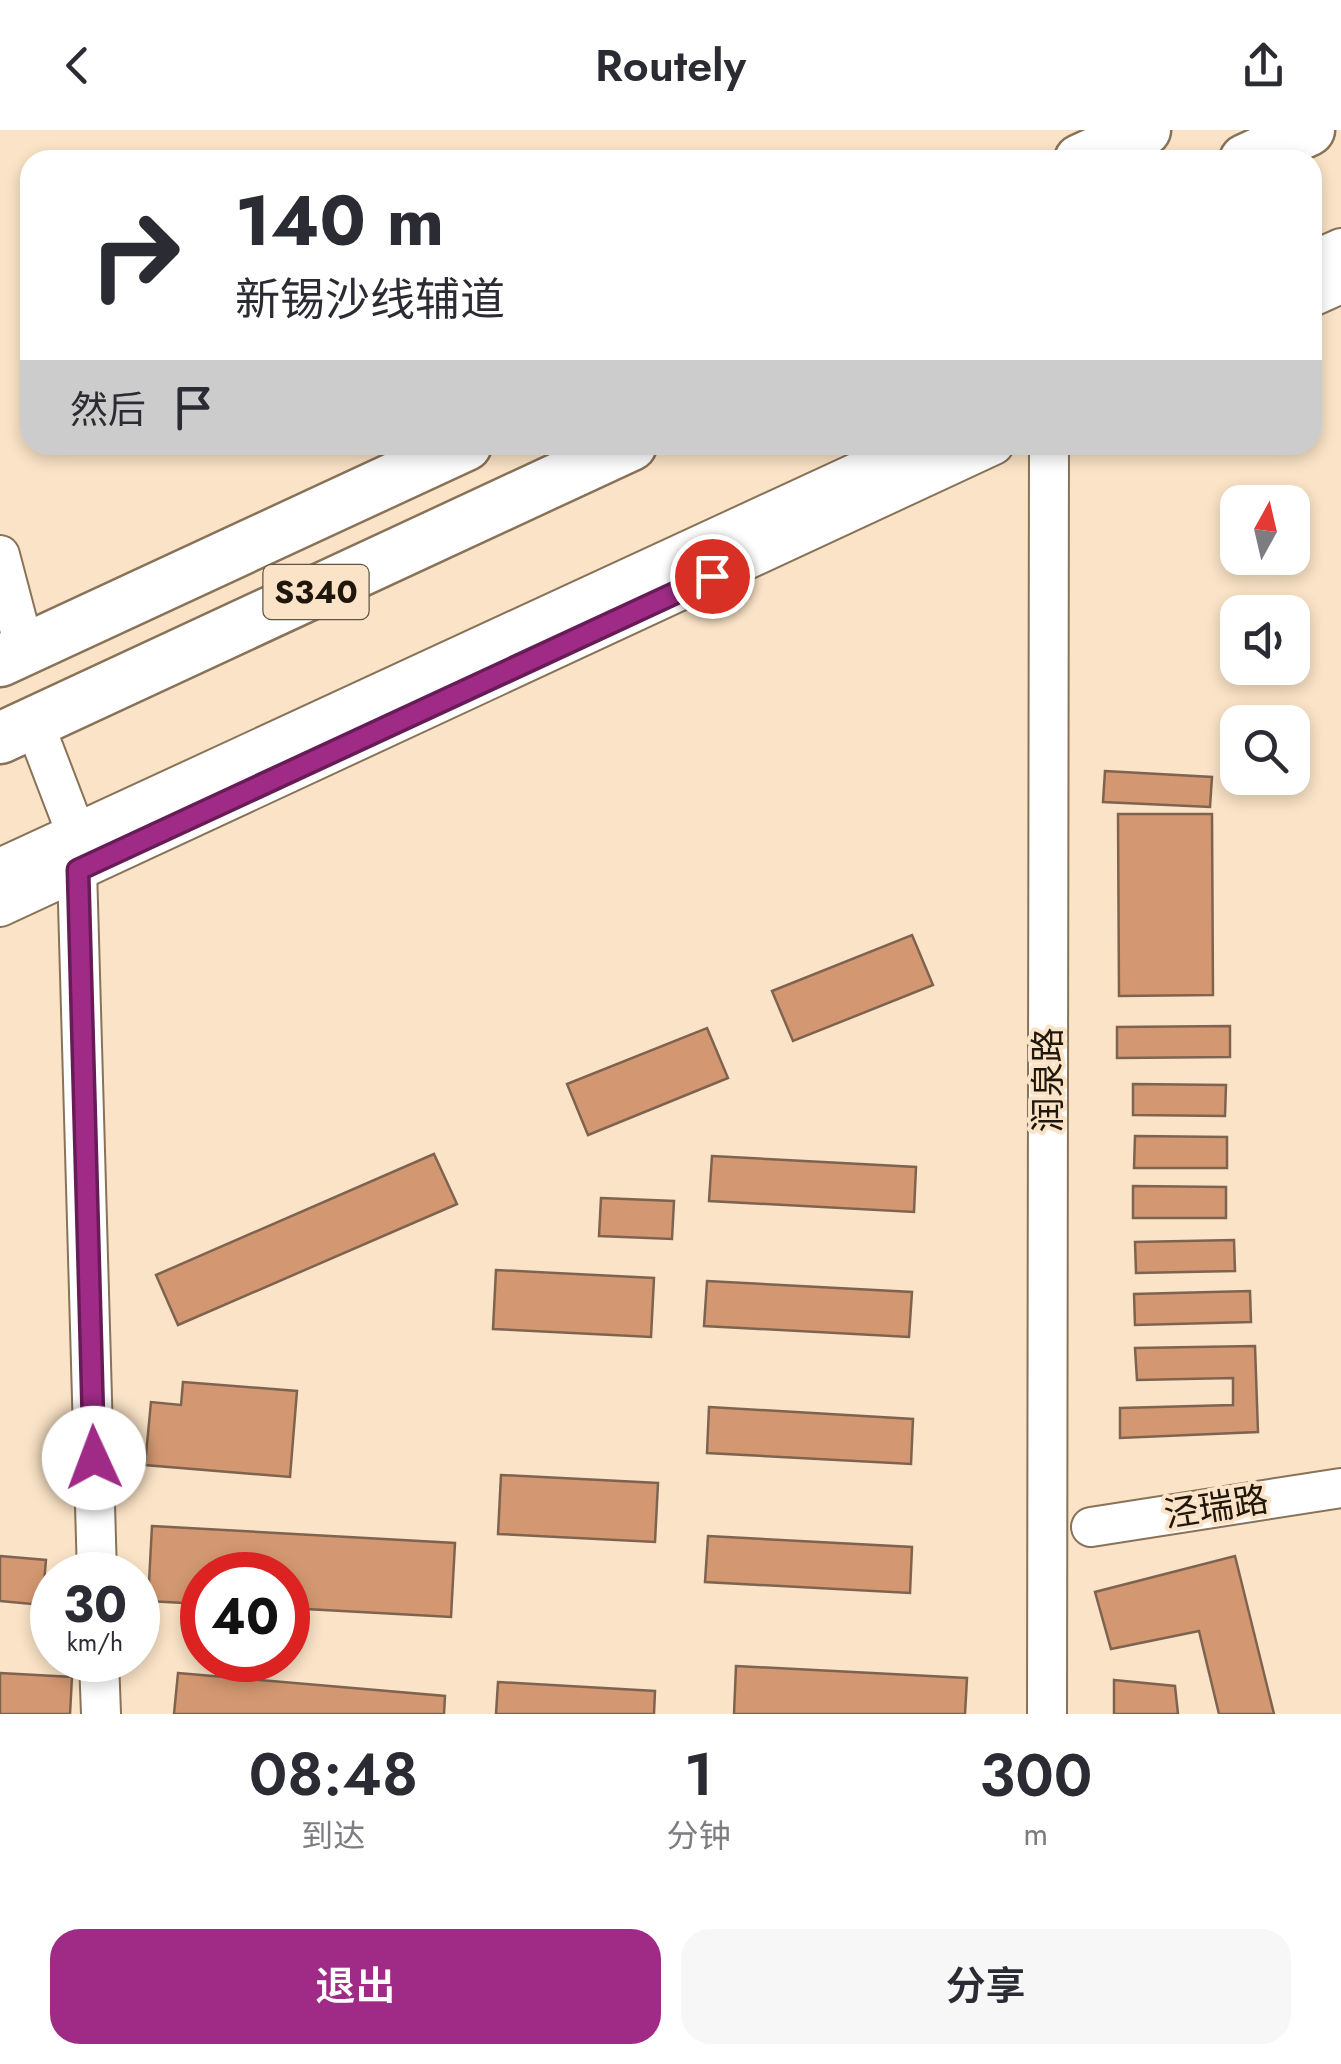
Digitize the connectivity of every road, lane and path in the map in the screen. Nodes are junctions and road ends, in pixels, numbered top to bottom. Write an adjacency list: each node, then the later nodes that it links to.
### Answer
1 (1145, 130): 3 (main road)
2 (1310, 130): 4 (main road)
3 (1102, 150)
4 (1267, 150)
5 (444, 455): 11 (main road, S340)
6 (609, 455): 12 (main road, S340)
7 (895, 455): 13 (street)
8 (971, 455): 13 (street)
9 (1049, 455): 21 (street, 润泉路)
10 (0, 555): 11 (street)
11 (12, 656)
12 (17, 730): 13 (street)
13 (77, 852): 14 (street); 15 (street); 18 (street)
14 (0, 868)
15 (0, 906)
16 (1341, 1488): 17 (street, 泾瑞路)
17 (1091, 1527)
18 (96, 1552)
19 (100, 1682): 20 (street)
20 (101, 1714)
21 (1047, 1714)

